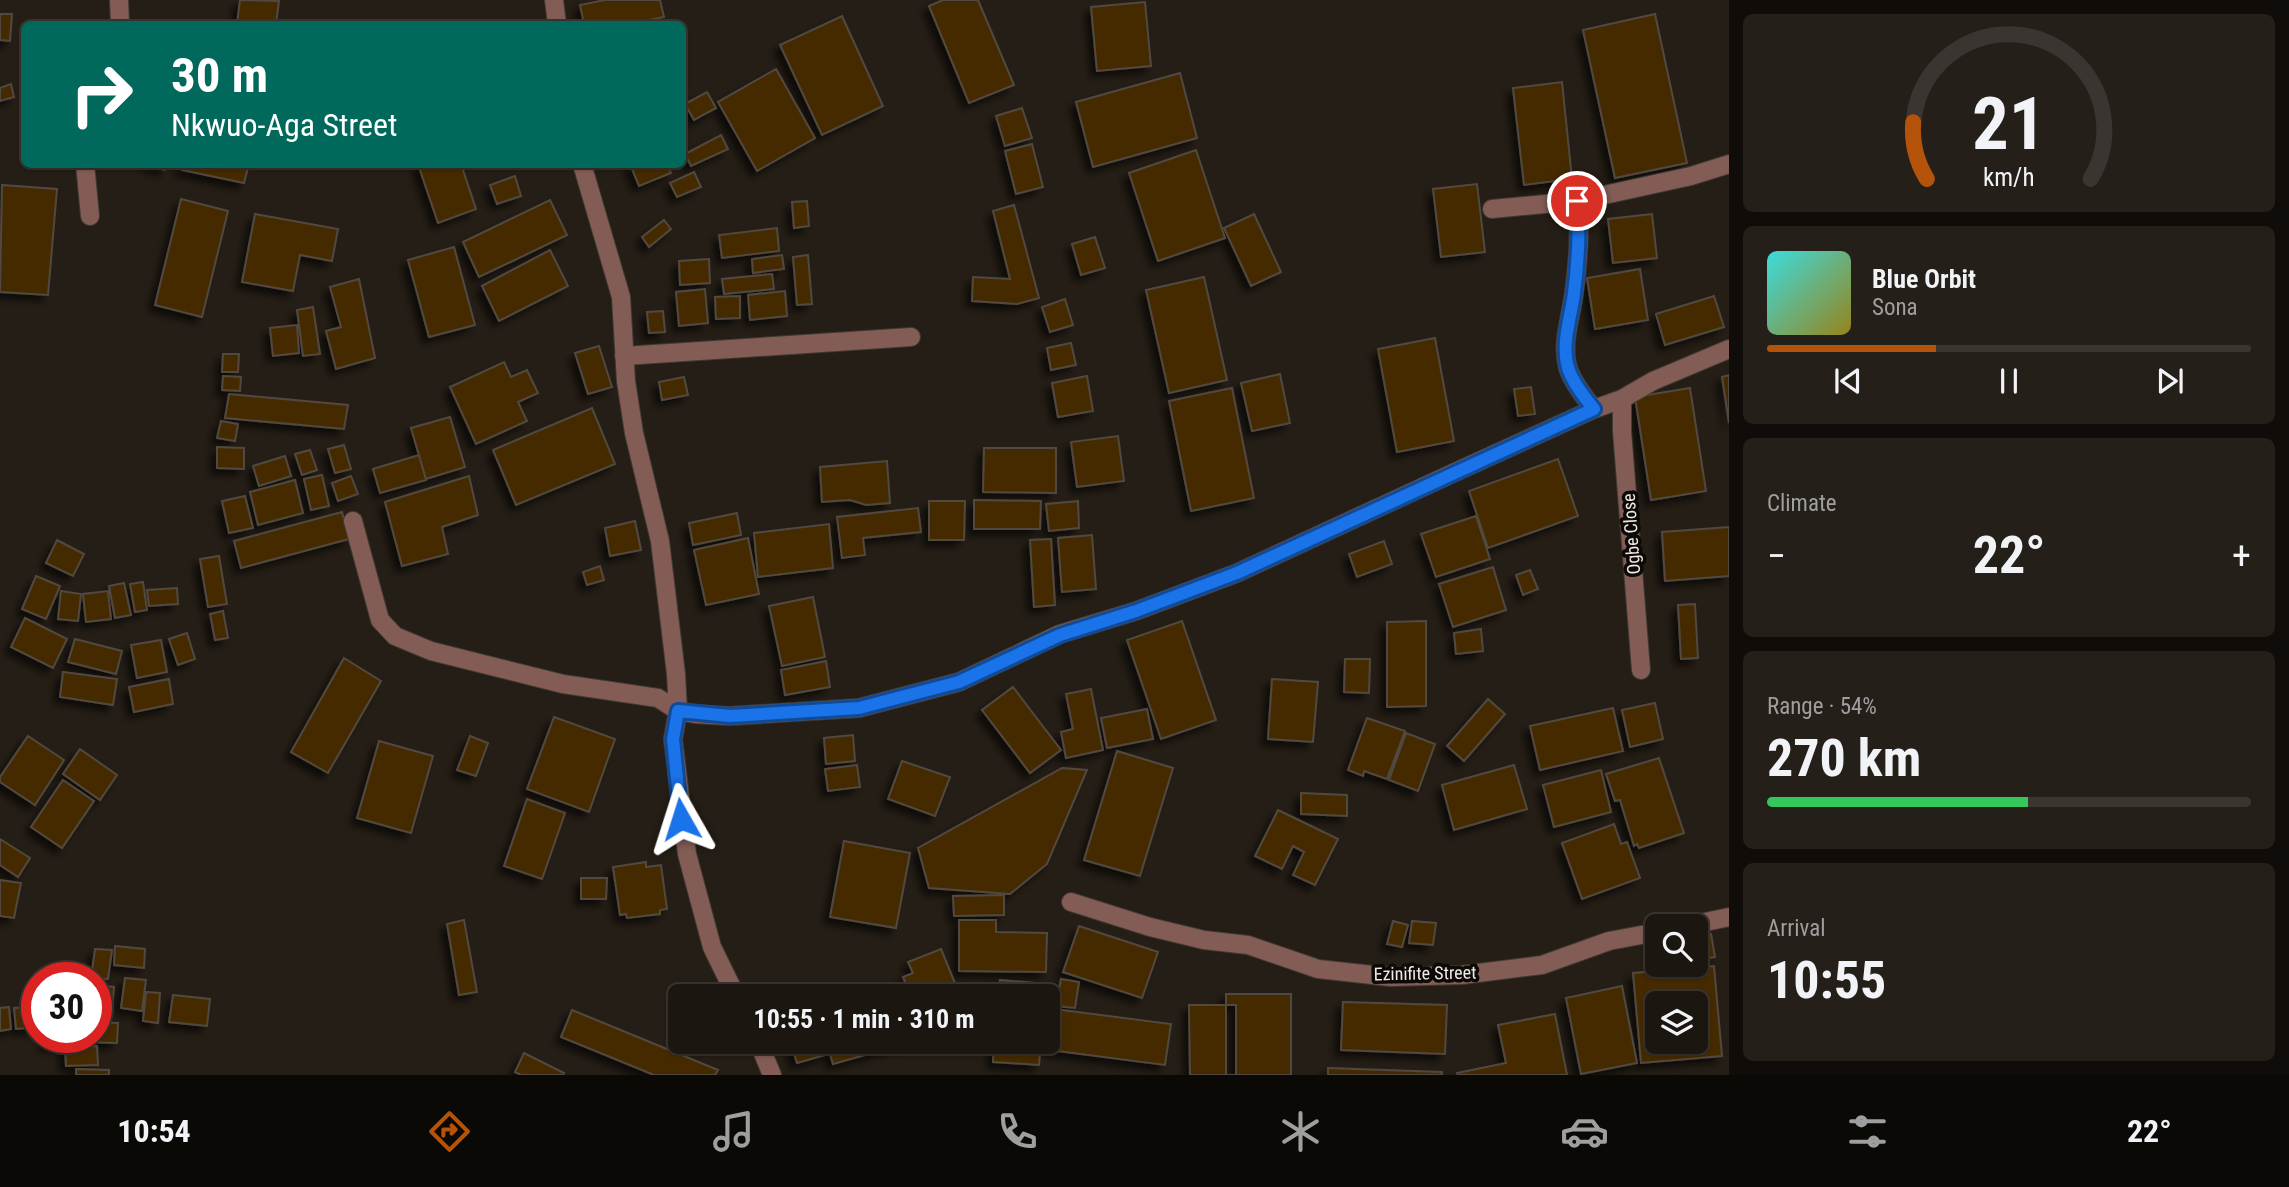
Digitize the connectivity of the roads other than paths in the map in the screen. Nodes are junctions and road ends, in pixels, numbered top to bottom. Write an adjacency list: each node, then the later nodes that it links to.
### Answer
1 (119, 0): 3 (street)
2 (554, 0): 4 (street)
3 (120, 21)
4 (557, 21)
5 (1729, 164): 8 (street)
6 (85, 168): 10 (street)
7 (583, 168): 13 (street)
8 (1577, 201): 9 (street); 15 (street)
9 (1492, 209)
10 (90, 216)
11 (911, 337): 13 (street)
12 (1729, 349): 14 (street)
13 (624, 356): 18 (street)
14 (1622, 399): 15 (street); 17 (street, Ogbe Close)
15 (1594, 409): 18 (street)
16 (353, 521): 18 (street)
17 (1641, 670)
18 (678, 711): 23 (street)
19 (1071, 902): 22 (street, Ezinifite Street)
20 (1729, 917): 21 (street)
21 (1708, 921)
22 (1645, 934)
23 (730, 984)
24 (763, 1054): 25 (street)
25 (772, 1075)

